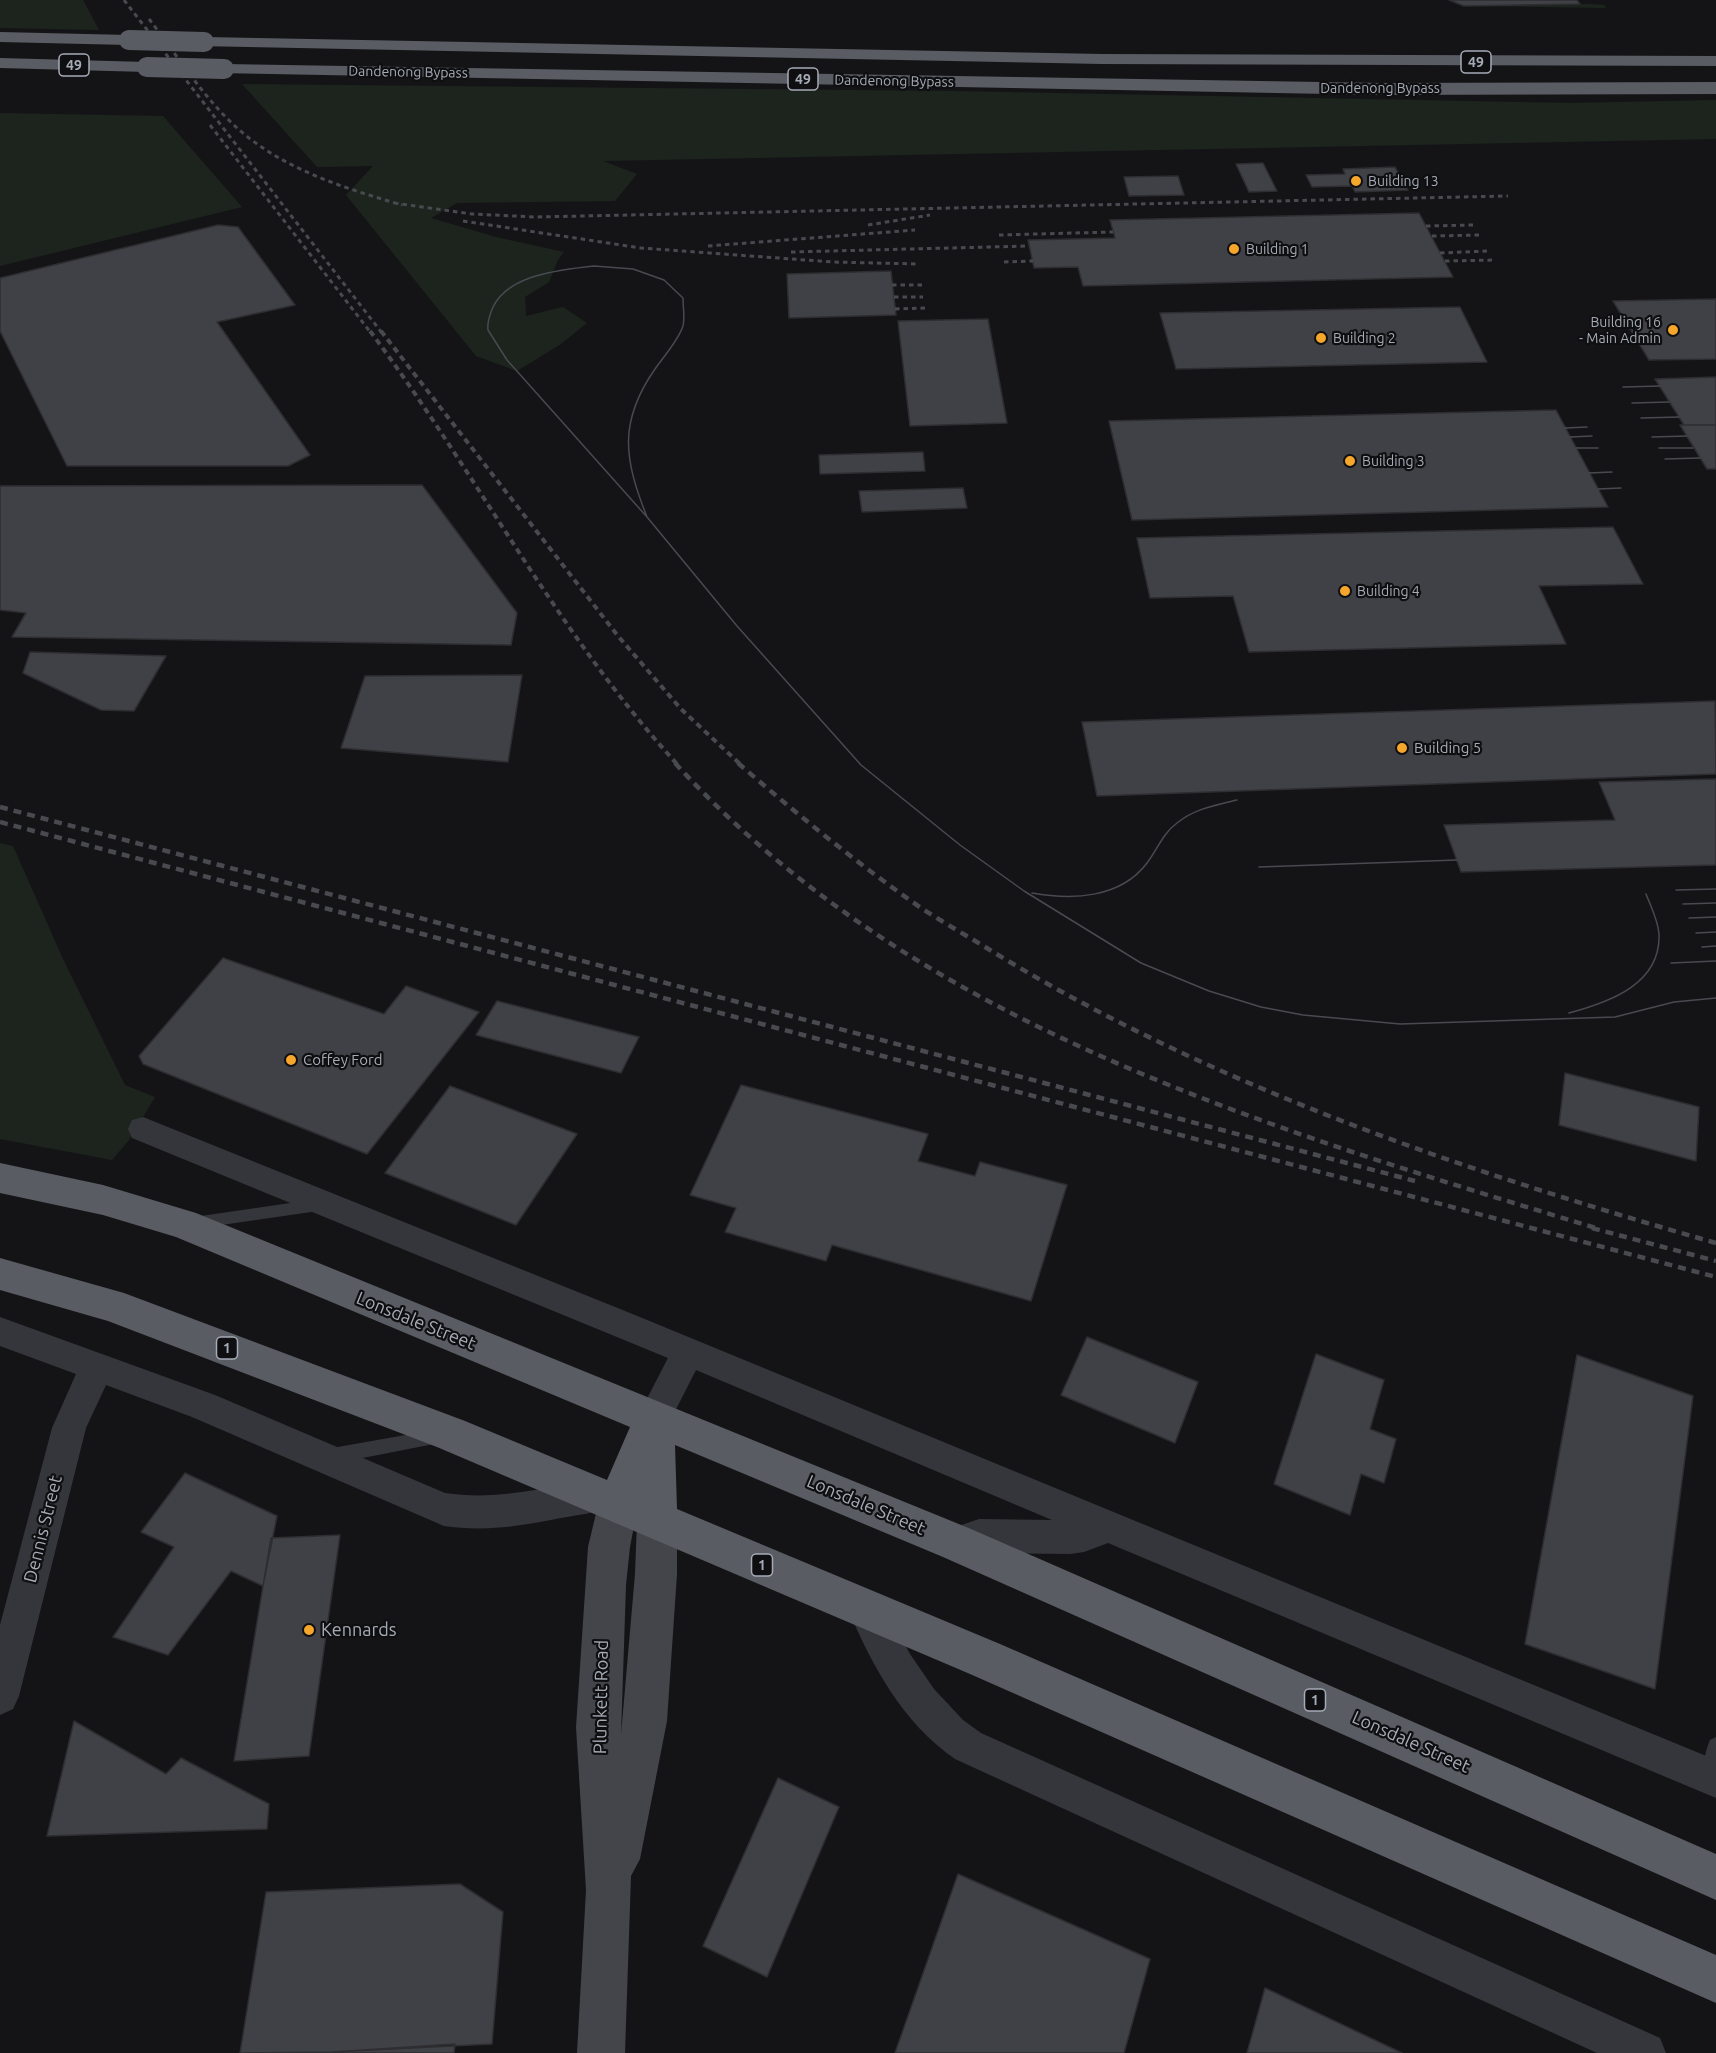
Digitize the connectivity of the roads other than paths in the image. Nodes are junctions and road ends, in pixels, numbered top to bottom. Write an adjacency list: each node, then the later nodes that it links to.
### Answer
1 (0, 38): 2 (highway, Dandenong Bypass / 49, bridge)
2 (1716, 61)
3 (0, 63): 4 (highway, Dandenong Bypass / 49, bridge)
4 (1716, 88)
5 (143, 1129): 7 (street)
6 (0, 1178): 8 (highway, Lonsdale Street / 1)
7 (326, 1204): 8 (lane); 11 (street)
8 (183, 1224): 13 (highway, Lonsdale Street / 1)
9 (0, 1274): 14 (highway, 1)
10 (0, 1331): 12 (street)
11 (688, 1353): 13 (street); 18 (street)
12 (99, 1366): 15 (street); 21 (street, Dennis Street)
13 (654, 1418): 16 (highway); 17 (highway); 19 (highway, Lonsdale Street / 1)
14 (451, 1434): 15 (lane); 16 (highway, 1)
15 (325, 1457): 16 (street)
16 (608, 1500): 17 (highway, 1); 24 (main road, Plunkett Road)
17 (657, 1522): 20 (highway, 1); 24 (main road, Plunkett Road)
18 (1108, 1526): 19 (street); 22 (street)
19 (957, 1542): 23 (highway, Lonsdale Street / 1)
20 (866, 1608): 25 (highway, 1); 27 (street)
21 (0, 1696)
22 (1715, 1767)
23 (1716, 1877)
24 (609, 1890): 26 (main road, Plunkett Road)
25 (1716, 1979)
26 (601, 2053)
27 (1645, 2053)

